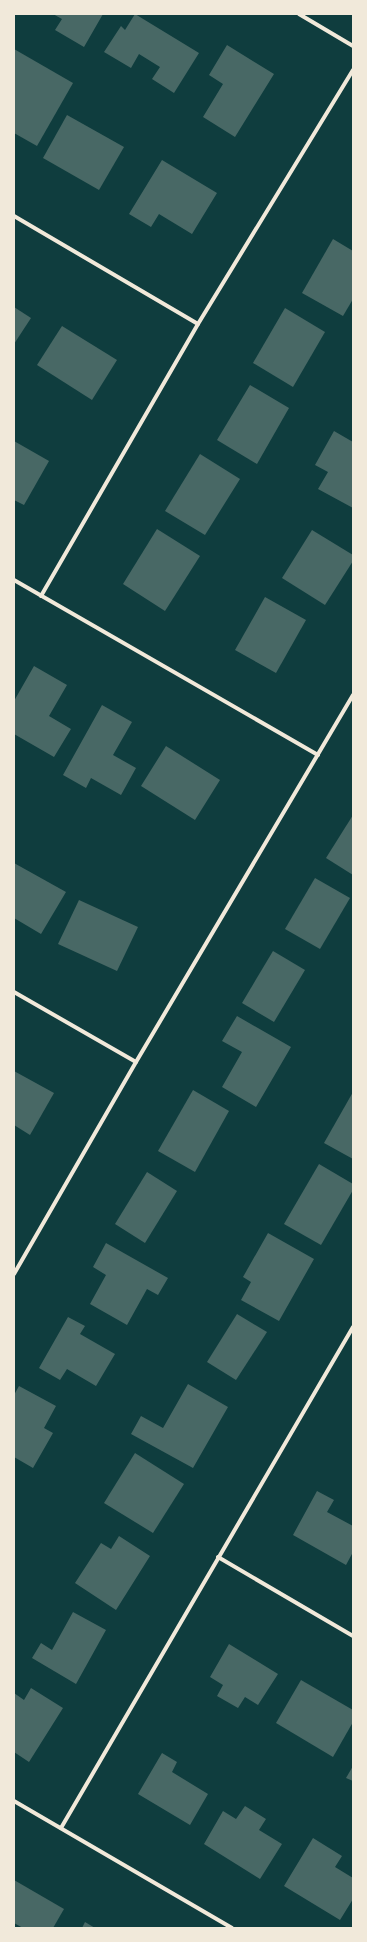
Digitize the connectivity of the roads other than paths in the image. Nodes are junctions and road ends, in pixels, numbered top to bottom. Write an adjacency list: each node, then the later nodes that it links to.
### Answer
1 (299, 14): 2 (street)
2 (353, 46)
3 (353, 70): 5 (street)
4 (14, 216): 5 (street)
5 (198, 324): 7 (street)
6 (14, 580): 7 (street)
7 (41, 596): 9 (street)
8 (353, 694): 9 (street)
9 (318, 755): 11 (street)
10 (14, 992): 11 (street)
11 (136, 1062): 12 (street)
12 (14, 1274)
13 (353, 1327): 14 (street)
14 (218, 1557): 15 (street); 17 (street)
15 (353, 1636)
16 (14, 1801): 17 (street)
17 (62, 1828): 18 (street)
18 (232, 1928)

